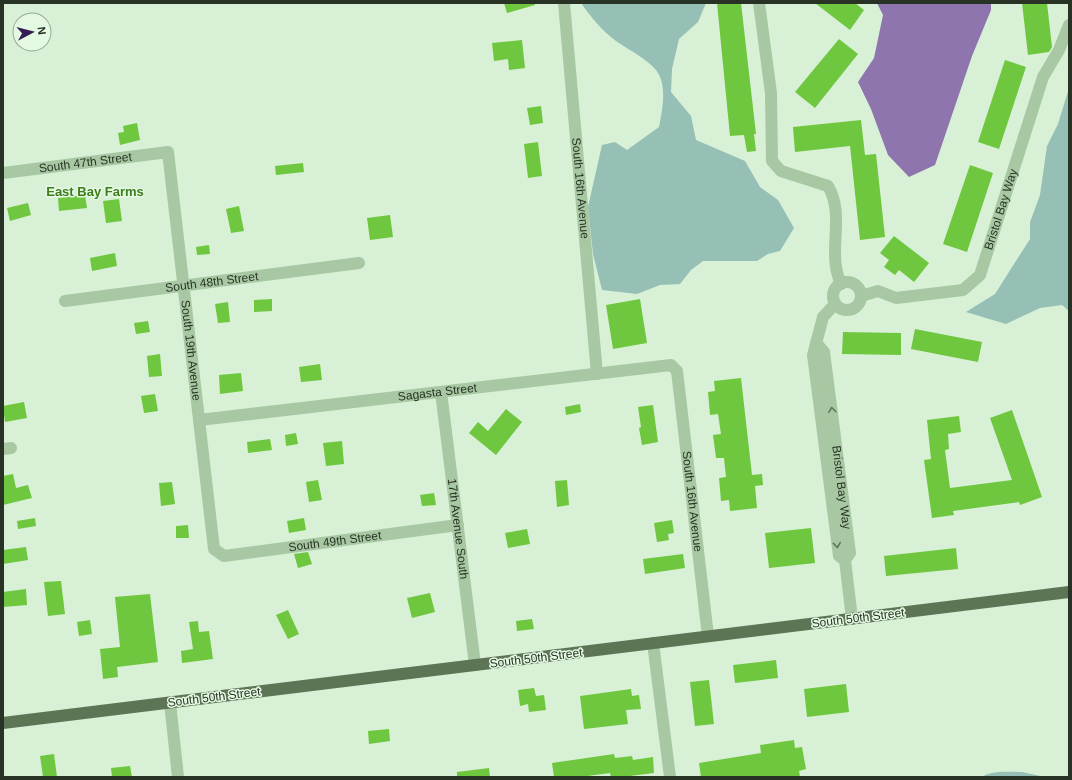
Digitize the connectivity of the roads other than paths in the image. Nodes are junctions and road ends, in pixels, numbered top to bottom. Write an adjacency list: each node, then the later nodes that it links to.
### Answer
1 (564, 3): 13 (street, South 16th Avenue)
2 (759, 3): 7 (street)
3 (1069, 25): 9 (street, Bristol Bay Way)
4 (168, 152): 5 (street, South 47th Street); 8 (street, South 19th Avenue)
5 (3, 173)
6 (359, 263): 8 (street, South 48th Street)
7 (841, 284): 9 (street); 11 (street)
8 (184, 286): 10 (street, South 48th Street); 15 (street, South 19th Avenue)
9 (861, 296): 11 (street)
10 (65, 301)
11 (835, 304): 19 (street, Bristol Bay Way)
12 (675, 368): 13 (street, Sagasta Street); 20 (street, South 16th Avenue)
13 (597, 374): 14 (street, Sagasta Street)
14 (441, 392): 15 (street, Sagasta Street); 16 (street, 17th Avenue South)
15 (199, 420): 17 (street, South 19th Avenue)
16 (458, 525): 17 (street, South 49th Street); 22 (street, 17th Avenue South)
17 (214, 549)
18 (1069, 592): 19 (main road, South 50th Street)
19 (852, 619): 20 (main road, South 50th Street)
20 (708, 636): 21 (main road, South 50th Street)
21 (653, 643): 22 (main road, South 50th Street); 26 (street)
22 (474, 665): 23 (main road, South 50th Street)
23 (170, 703): 24 (main road, South 50th Street); 25 (street)
24 (3, 723)
25 (178, 777)
26 (670, 777)

